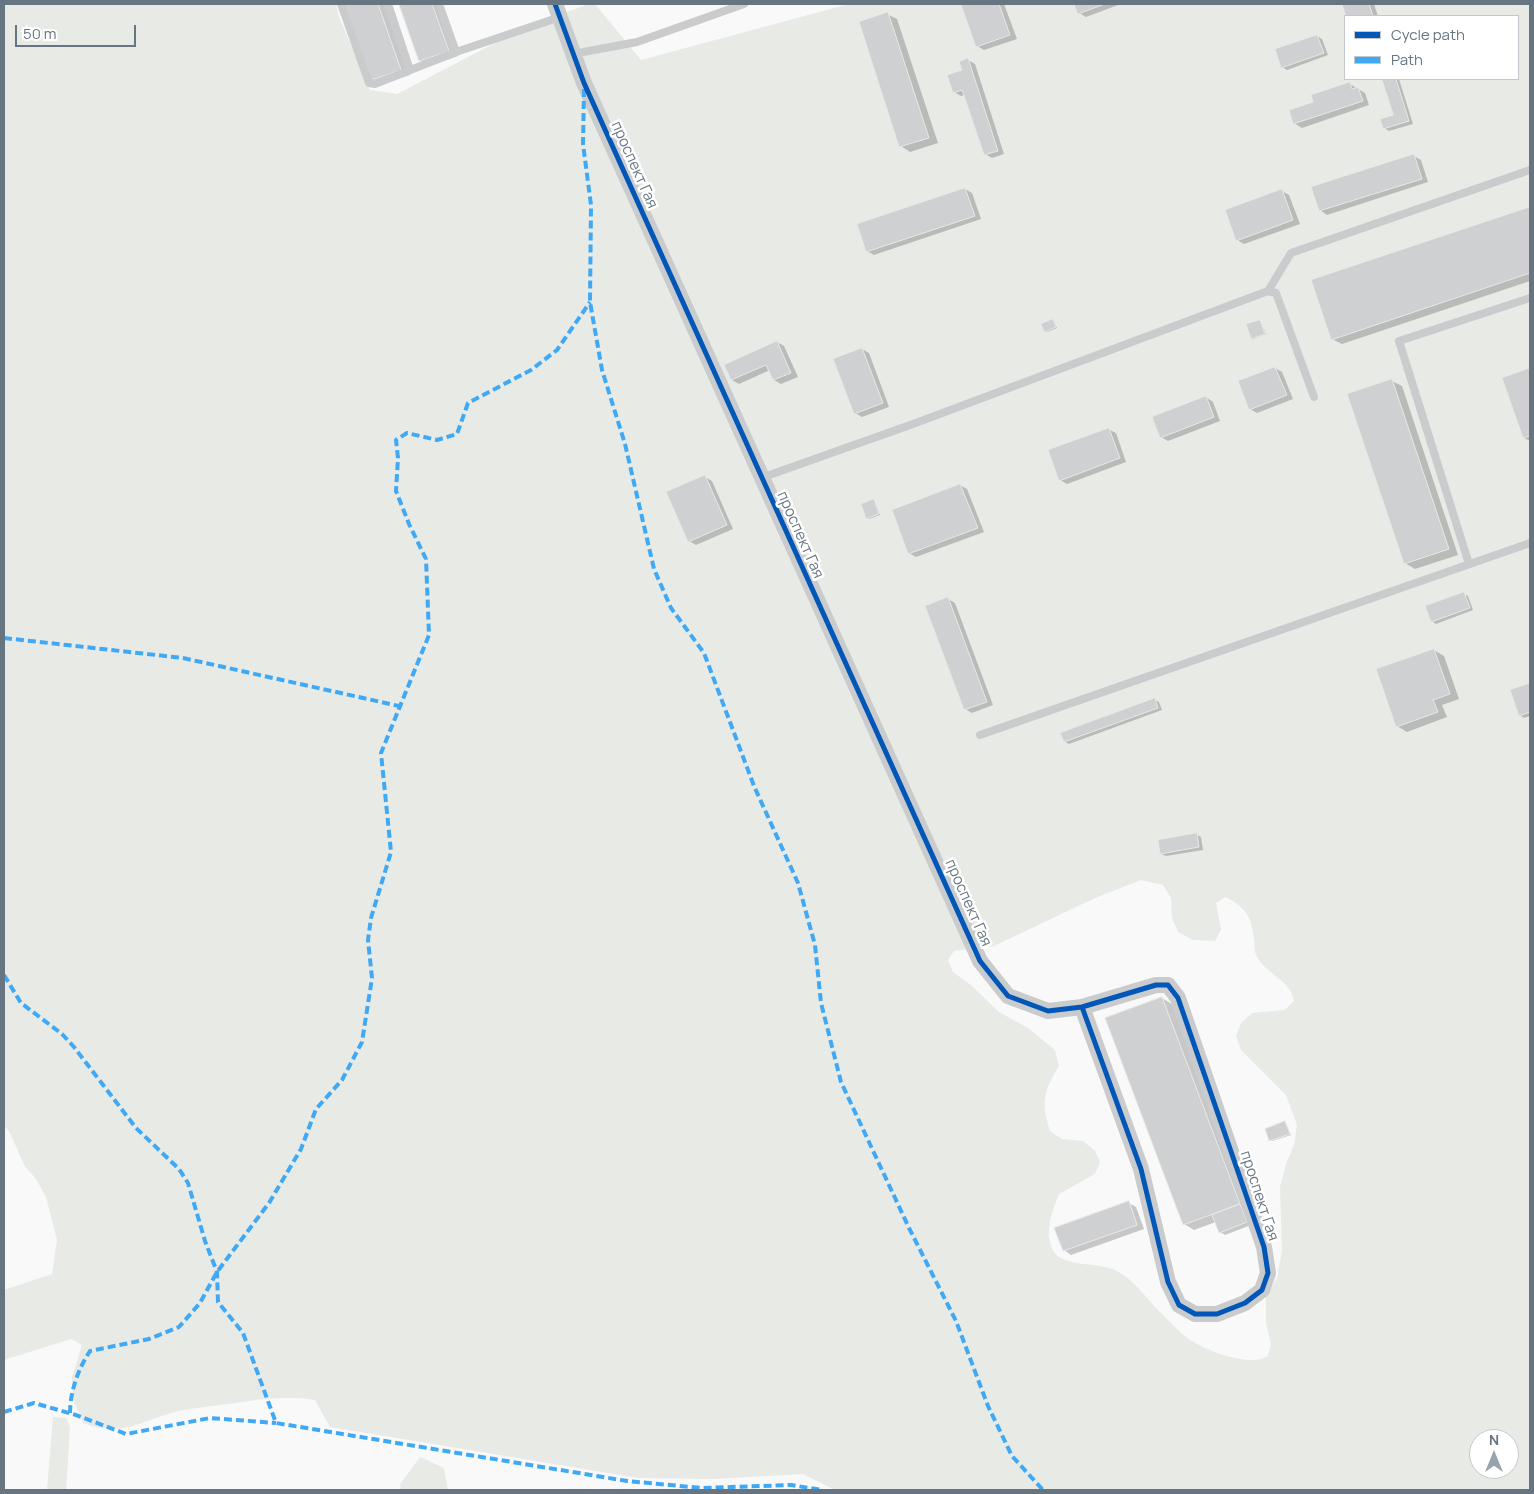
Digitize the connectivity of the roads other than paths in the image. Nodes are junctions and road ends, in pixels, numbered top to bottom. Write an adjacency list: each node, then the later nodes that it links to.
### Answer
1 (341, 4): 8 (lane)
2 (388, 4): 8 (lane)
3 (439, 4): 6 (lane)
4 (744, 4): 7 (lane)
5 (558, 10): 6 (lane); 7 (street, проспект Гая)
6 (456, 52): 8 (lane)
7 (572, 54): 13 (street, проспект Гая)
8 (410, 70)
9 (1530, 170): 10 (lane)
10 (1268, 291): 12 (lane); 13 (lane)
11 (1530, 298): 15 (lane)
12 (1314, 397)
13 (761, 478): 17 (street, проспект Гая)
14 (1530, 543): 15 (lane)
15 (1469, 564): 16 (lane)
16 (980, 735)
17 (1082, 1007): 17 (street, проспект Гая)

